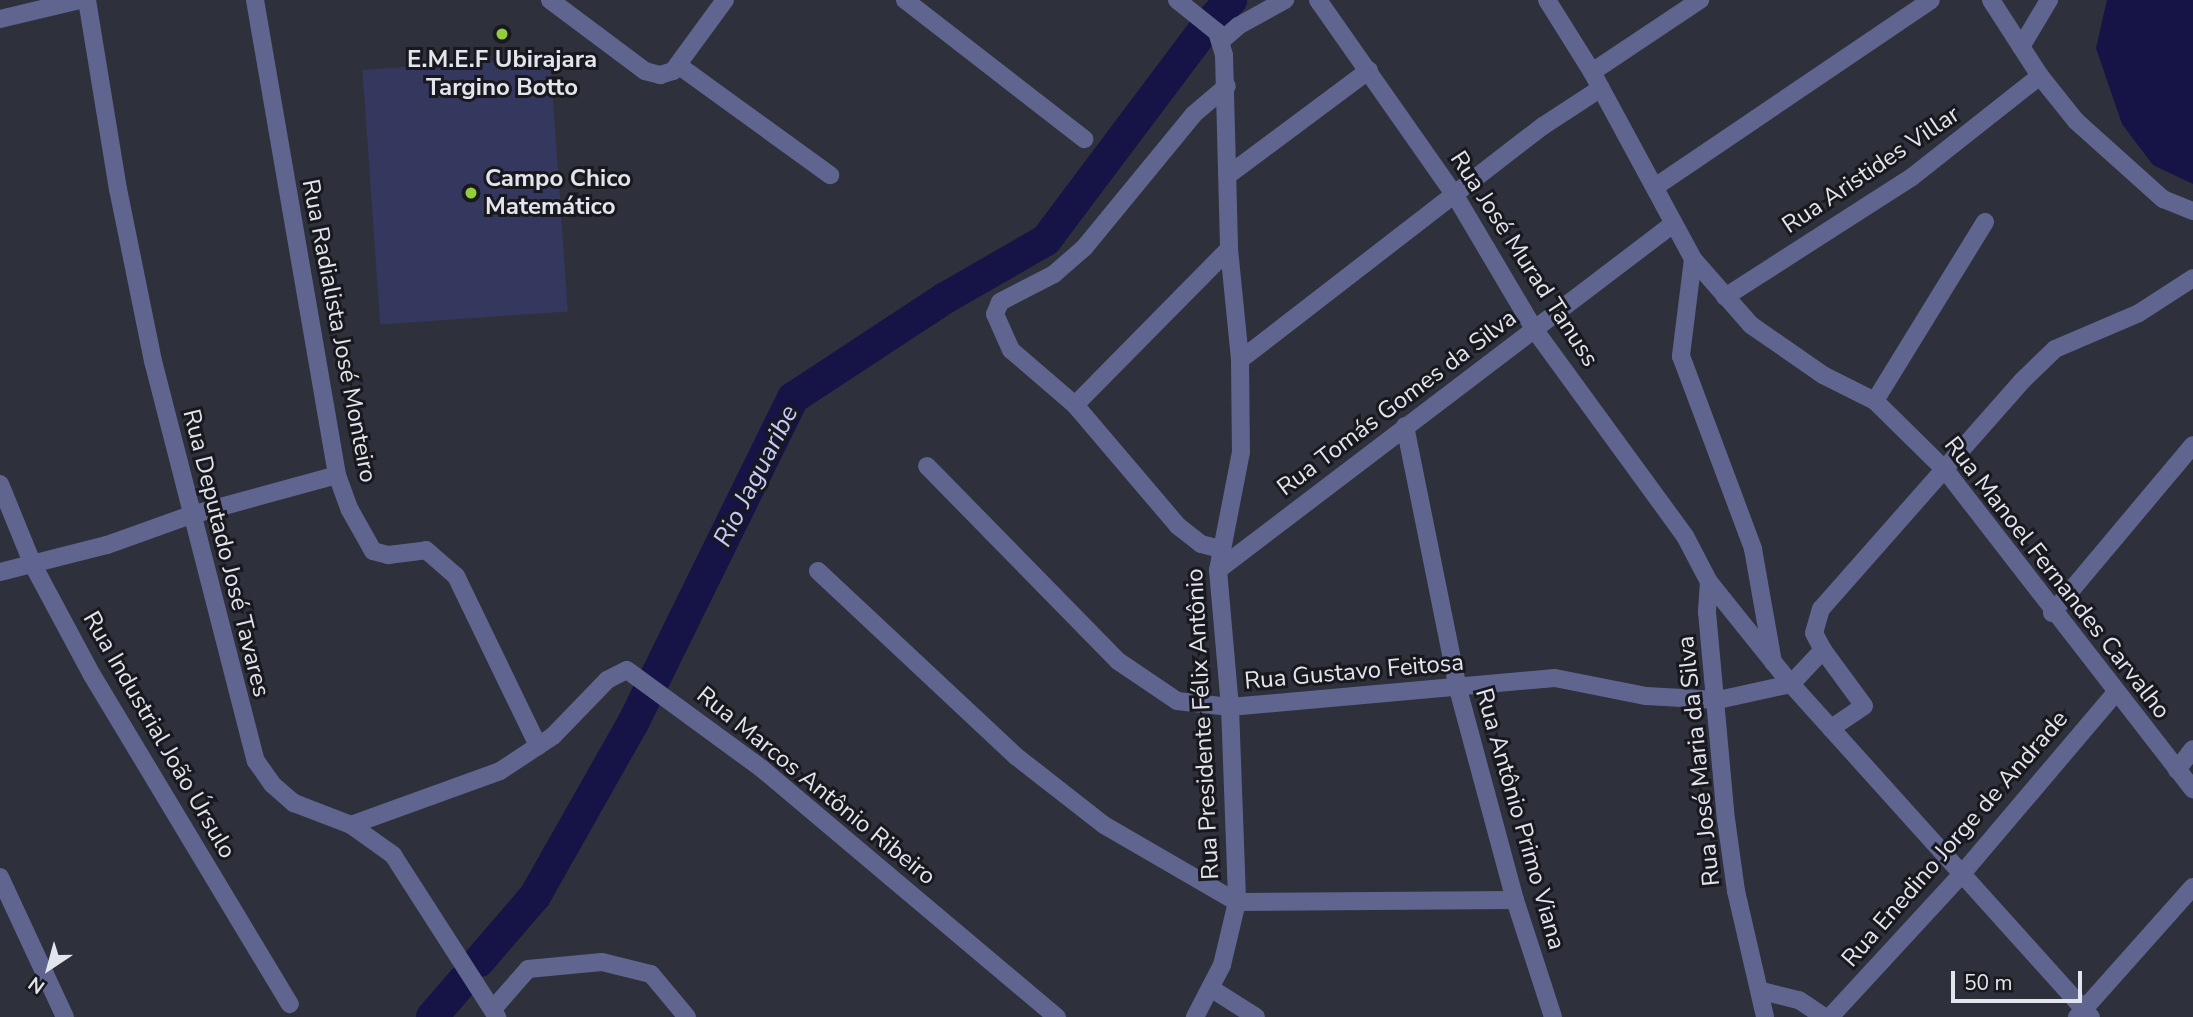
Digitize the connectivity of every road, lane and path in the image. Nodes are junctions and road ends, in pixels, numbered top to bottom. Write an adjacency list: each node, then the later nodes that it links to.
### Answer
1 (80, 0): 15 (street)
2 (87, 0): 46 (street, Rua Deputado José Tavares)
3 (255, 0): 44 (street, Rua Radialista José Monteiro)
4 (550, 0): 18 (street)
5 (725, 0): 18 (street)
6 (905, 0): 24 (street)
7 (1285, 0): 16 (street)
8 (1318, 0): 19 (street, Rua José Murad Tanuss)
9 (1547, 0): 20 (street, Rua Manoel Fernandes Carvalho)
10 (1700, 0): 20 (street)
11 (1931, 0): 27 (street)
12 (1991, 0): 17 (street)
13 (2049, 0): 17 (street)
14 (1190, 6): 16 (street)
15 (0, 19)
16 (1219, 37): 22 (street, Rua Presidente Félix Antônio)
17 (2021, 47): 21 (street)
18 (675, 68): 26 (street)
19 (1368, 70): 25 (street); 28 (street, Rua José Murad Tanuss)
20 (1592, 72): 23 (street, Rua Manoel Fernandes Carvalho)
21 (2040, 76): 29 (street); 35 (street, Rua Aristides Villar)
22 (1227, 86): 25 (street, Rua Presidente Félix Antônio); 39 (street)
23 (1601, 88): 27 (street, Rua Manoel Fernandes Carvalho); 28 (street)
24 (1084, 139)
25 (1231, 173): 32 (street, Rua Presidente Félix Antônio)
26 (830, 175)
27 (1655, 187): 31 (street, Rua Manoel Fernandes Carvalho)
28 (1456, 197): 36 (street, Rua José Murad Tanuss); 37 (street)
29 (2193, 211)
30 (1985, 222): 38 (street)
31 (1674, 224): 33 (street, Rua Manoel Fernandes Carvalho); 36 (street, Rua Tomás Gomes da Silva)
32 (1229, 249): 37 (street, Rua Presidente Félix Antônio); 39 (street)
33 (1693, 260): 35 (street, Rua Manoel Fernandes Carvalho); 55 (street)
34 (2193, 278): 43 (street)
35 (1725, 297): 38 (street, Rua Manoel Fernandes Carvalho)
36 (1534, 329): 40 (street, Rua Tomás Gomes da Silva); 52 (street, Rua José Murad Tanuss)
37 (1240, 360): 47 (street, Rua Presidente Félix Antônio)
38 (1875, 401): 43 (street, Rua Manoel Fernandes Carvalho)
39 (1075, 405): 47 (street)
40 (1405, 426): 49 (street, Rua Tomás Gomes da Silva); 57 (street, Rua Antônio Primo Viana)
41 (2193, 445): 53 (street)
42 (927, 466): 60 (street, Rua Gustavo Feitosa)
43 (1946, 471): 53 (street, Rua Manoel Fernandes Carvalho); 54 (street)
44 (337, 475): 46 (street); 62 (street, Rua Radialista José Monteiro)
45 (0, 484): 48 (street, Rua Industrial João Úrsulo)
46 (191, 515): 48 (street); 66 (street, Rua Deputado José Tavares)
47 (1220, 549): 49 (street, Rua Presidente Félix Antônio)
48 (33, 565): 51 (street); 74 (street, Rua Industrial João Úrsulo)
49 (1218, 570): 60 (street, Rua Presidente Félix Antônio)
50 (818, 571): 71 (street)
51 (0, 572)
52 (1709, 582): 55 (street, Rua José Murad Tanuss); 59 (street, Rua José Maria da Silva)
53 (2052, 612): 58 (street, Rua Manoel Fernandes Carvalho)
54 (1823, 650): 56 (street); 61 (street)
55 (1773, 662): 56 (street, Rua José Murad Tanuss)
56 (1791, 684): 59 (street, Rua Gustavo Feitosa); 61 (street, Rua José Murad Tanuss)
57 (1458, 689): 59 (street, Rua Gustavo Feitosa); 60 (street, Rua Gustavo Feitosa); 70 (street, Rua Antônio Primo Viana)
58 (2116, 692): 64 (street, Rua Manoel Fernandes Carvalho); 67 (street, Rua Enedino Jorge de Andrade)
59 (1717, 700): 73 (street, Rua José Maria da Silva)
60 (1230, 707): 71 (street, Rua Presidente Félix Antônio)
61 (1831, 728): 67 (street, Rua José Murad Tanuss)
62 (538, 746): 66 (street, Rua Marcos Antônio Ribeiro); 79 (street, Rua Marcos Antônio Ribeiro)
63 (2193, 749): 64 (street)
64 (2177, 770): 65 (street, Rua Manoel Fernandes Carvalho)
65 (2193, 790)
66 (351, 825): 75 (street, Rua Deputado José Tavares)
67 (1961, 875): 76 (street, Rua José Murad Tanuss); 85 (street, Rua Enedino Jorge de Andrade)
68 (0, 877): 77 (street)
69 (2193, 887): 76 (street)
70 (1515, 900): 71 (street); 82 (street, Rua Antônio Primo Viana)
71 (1237, 902): 72 (street, Rua Presidente Félix Antônio)
72 (1212, 989): 80 (street, Rua Presidente Félix Antônio); 81 (street)
73 (1762, 991): 83 (street, Rua José Maria da Silva); 84 (street)
74 (290, 1004)
75 (495, 1013): 78 (street)
76 (2084, 1014)
77 (65, 1017)
78 (687, 1017)
79 (1057, 1017)
80 (1195, 1017)
81 (1256, 1017)
82 (1552, 1017)
83 (1765, 1017)
84 (1824, 1017)
85 (1830, 1017)

